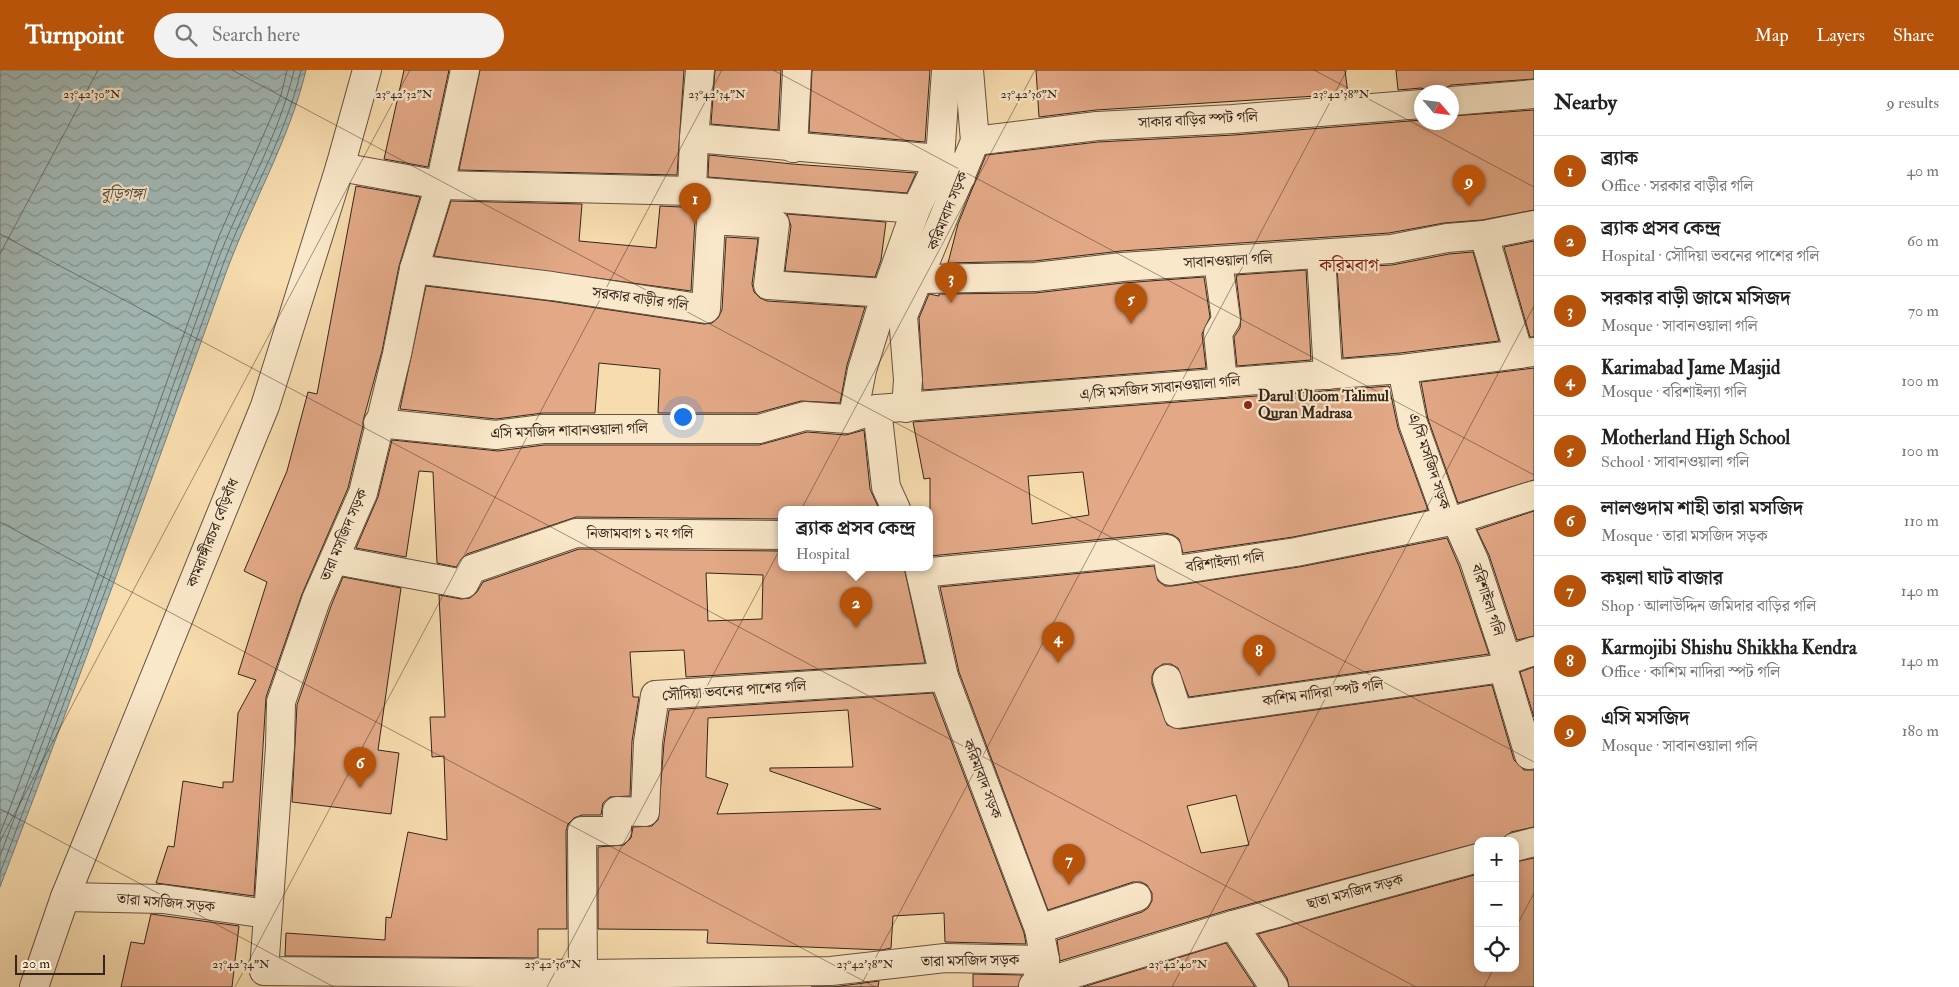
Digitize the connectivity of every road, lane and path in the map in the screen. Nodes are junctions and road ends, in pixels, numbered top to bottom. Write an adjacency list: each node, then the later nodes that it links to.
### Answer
1 (367, 70): 14 (street, কামরাঙ্গীরচর বেড়িবাঁধ)
2 (465, 70): 16 (street, তারা মসজিদ সড়ক)
3 (700, 70): 10 (street)
4 (797, 70): 12 (street)
5 (946, 70): 13 (street)
6 (969, 70): 11 (street, করিমাবাদ সড়ক)
7 (1534, 94): 8 (street)
8 (1459, 100)
9 (1414, 105): 11 (street, সাকার বাড়ির স্পট গলি)
10 (694, 138): 12 (street); 17 (street)
11 (975, 140): 15 (street, করিমাবাদ সড়ক)
12 (793, 148): 13 (street)
13 (940, 159): 15 (street); 18 (street)
14 (340, 167): 16 (street); 48 (street, কামরাঙ্গীরচর বেড়িবাঁধ)
15 (961, 177): 24 (street, করিমাবাদ সড়ক)
16 (440, 185): 17 (street); 23 (street, তারা মসজিদ সড়ক)
17 (692, 191): 18 (street)
18 (916, 209): 25 (street)
19 (1534, 224): 20 (street, সাবানওয়ালা গলি)
20 (1484, 235): 21 (street, সাবানওয়ালা গলি); 26 (street)
21 (1322, 255): 22 (street, সাবানওয়ালা গলি); 28 (street)
22 (1218, 261): 24 (street, সাবানওয়ালা গলি); 29 (street)
23 (414, 269): 25 (street, সরকার বাড়ীর গলি); 32 (street, তারা মসজিদ সড়ক)
24 (920, 278): 30 (street, করিমাবাদ সড়ক)
25 (886, 293): 31 (street)
26 (1526, 353): 27 (street, এ/সি মসজিদ সাবানওয়ালা গলি)
27 (1402, 369): 28 (street, এ/সি মসজিদ সাবানওয়ালা গলি); 35 (street, এ/সি মসজিদ সড়ক)
28 (1328, 375): 29 (street, এ/সি মসজিদ সাবানওয়ালা গলি)
29 (1223, 383): 30 (street, এ/সি মসজিদ সাবানওয়ালা গলি)
30 (906, 408): 31 (street, এসি মসজিদ শাবানওয়ালা গলি)
31 (865, 413): 32 (street, এসি মসজিদ শাবানওয়ালা গলি); 34 (street)
32 (378, 423): 37 (street, তারা মসজিদ সড়ক)
33 (1534, 494): 35 (street)
34 (895, 506)
35 (1456, 520): 38 (street, বরিশাইল্যা গলি); 41 (street, বরিশাইলা গলি)
36 (778, 535): 37 (street, নিজামবাগ ১ নং গলি)
37 (335, 560): 50 (street, তারা মসজিদ সড়ক)
38 (933, 569)
39 (920, 571): 42 (street, করিমাবাদ সড়ক)
40 (1534, 650): 41 (street)
41 (1505, 664): 43 (street, কাশিম নাদিরা স্পট গলি); 44 (street, বরিশাইলা গলি)
42 (944, 677): 52 (street, করিমাবাদ সড়ক); 54 (street, সৌদিয়া ভবনের পাশের গলি)
43 (1167, 680)
44 (1534, 754)
45 (1534, 842): 46 (street)
46 (1519, 846)
47 (1474, 859): 51 (street, ছাতা মসজিদ সড়ক)
48 (65, 897): 50 (street, তারা মসজিদ সড়ক); 57 (street, কামরাঙ্গীরচর বেড়িবাঁধ)
49 (1137, 897): 52 (street)
50 (267, 914): 55 (street, তারা মসজিদ সড়ক)
51 (1233, 926): 58 (street, ছাতা মসজিদ সড়ক); 59 (street)
52 (1039, 929): 53 (street, করিমাবাদ সড়ক)
53 (1045, 960): 54 (street, তারা মসজিদ সড়ক); 58 (street)
54 (583, 974): 56 (street, তারা মসজিদ সড়ক)
55 (263, 979): 56 (street, তারা মসজিদ সড়ক)
56 (411, 979)
57 (34, 987)
58 (1033, 987)
59 (1274, 987)

